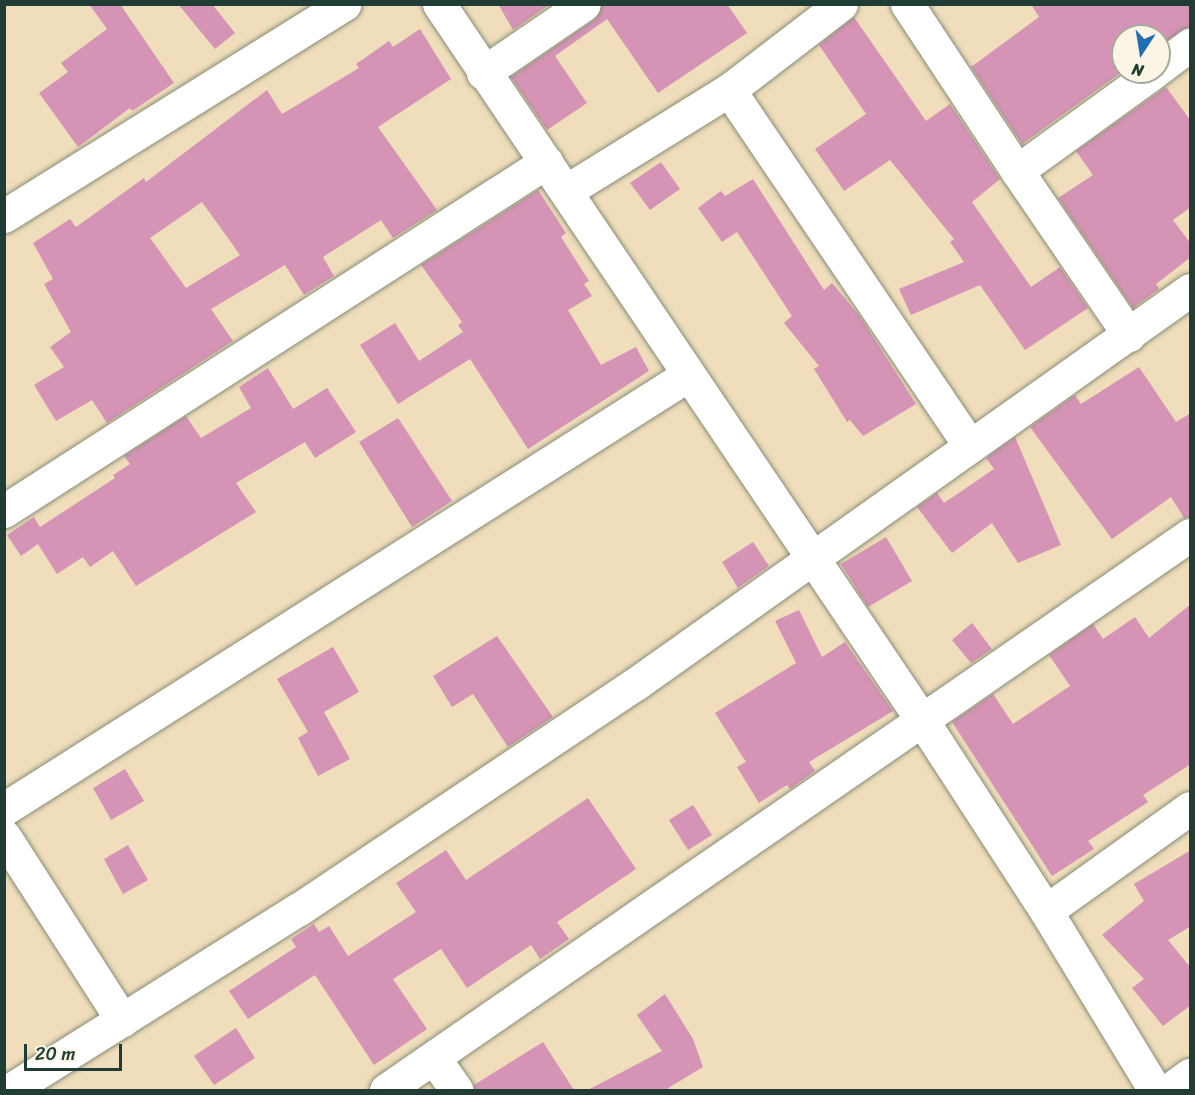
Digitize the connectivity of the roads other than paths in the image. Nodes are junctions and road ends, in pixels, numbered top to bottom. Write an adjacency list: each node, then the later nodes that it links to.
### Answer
1 (344, 4): 14 (street)
2 (439, 4): 8 (street)
3 (584, 4): 8 (street)
4 (841, 4): 10 (street)
5 (920, 9): 12 (street)
6 (1191, 45): 7 (street)
7 (1171, 59)
8 (483, 73): 11 (street)
9 (1137, 84): 12 (street)
10 (729, 90): 13 (street); 18 (street)
11 (546, 162): 13 (street); 19 (street)
12 (1017, 171): 16 (street)
13 (566, 191): 17 (street)
14 (4, 216)
15 (1191, 290): 16 (street)
16 (1129, 335): 18 (street)
17 (688, 375): 21 (street); 24 (street)
18 (970, 446): 21 (street)
19 (4, 511)
20 (1191, 535): 22 (street)
21 (812, 557): 22 (street); 27 (street)
22 (924, 723): 26 (street); 28 (street)
23 (1191, 808): 26 (street)
24 (4, 809)
25 (4, 836): 27 (street)
26 (1046, 911): 33 (street)
27 (122, 1020): 30 (street)
28 (434, 1058): 31 (street); 32 (street)
29 (1191, 1076): 34 (street)
30 (10, 1090)
31 (386, 1090)
32 (456, 1090)
33 (1155, 1090)
34 (1169, 1090)

